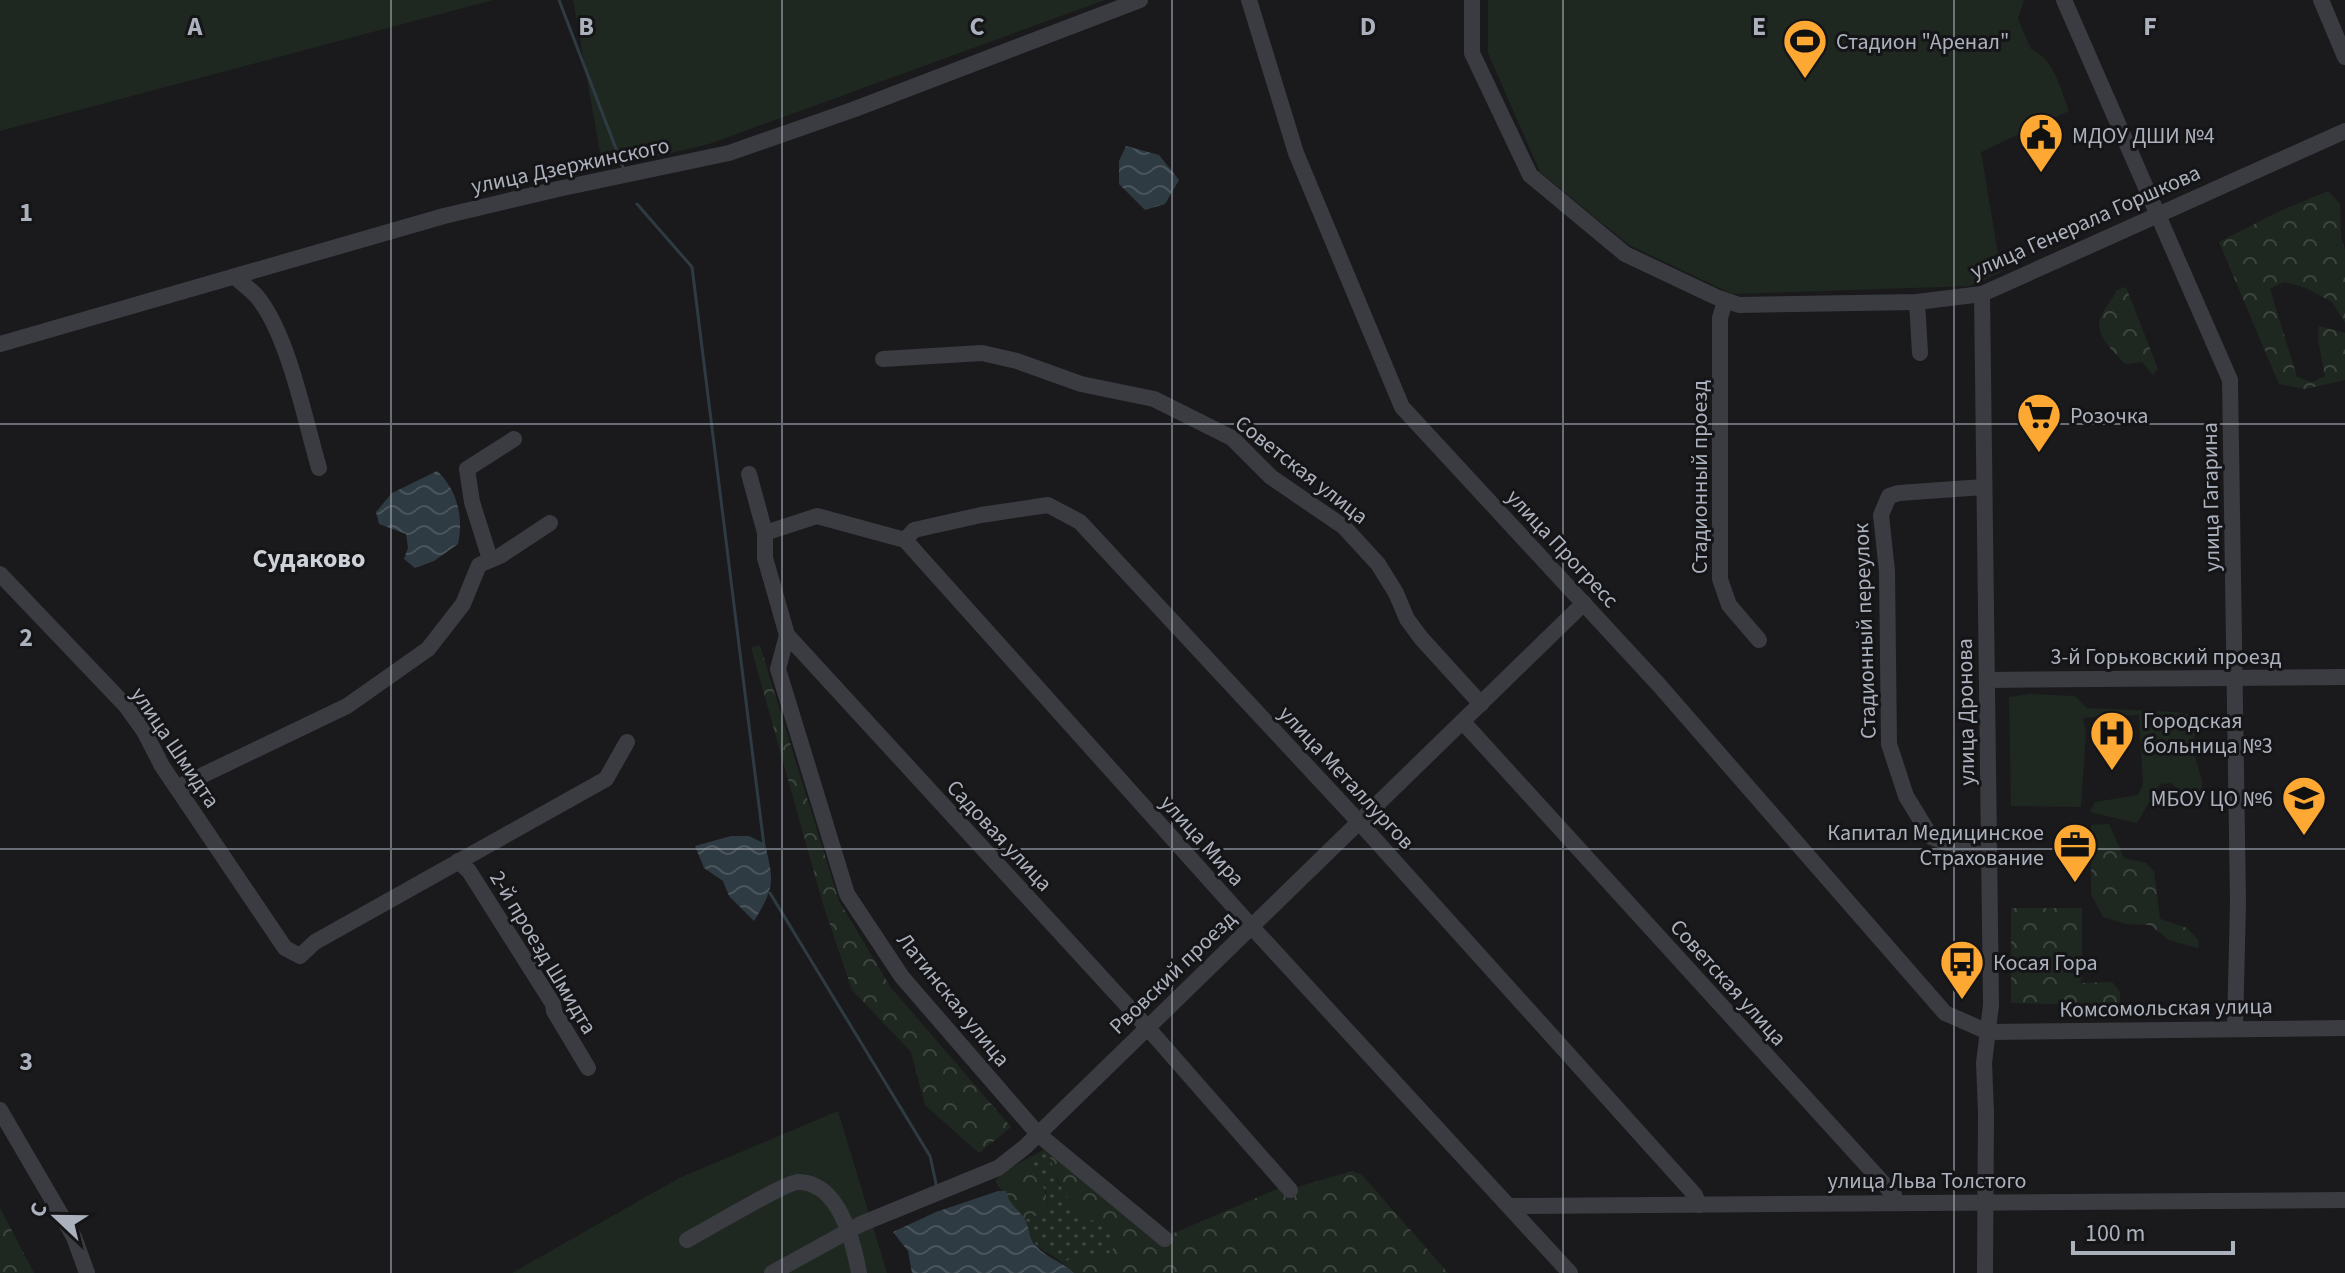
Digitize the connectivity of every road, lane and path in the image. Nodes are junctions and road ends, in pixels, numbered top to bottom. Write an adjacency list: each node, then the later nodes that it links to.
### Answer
1 (1140, 0): 9 (street, улица Дзержинского)
2 (1249, 0): 25 (street, улица Прогресс)
3 (1472, 0): 11 (street, улица Генерала Горшкова)
4 (2064, 0): 8 (street, улица Гагарина)
5 (2321, 0): 6 (street)
6 (2345, 57)
7 (2345, 131): 8 (street, улица Генерала Горшкова)
8 (2156, 215): 10 (street, улица Генерала Горшкова); 28 (street, улица Гагарина)
9 (236, 278): 13 (street, улица Дзержинского); 17 (street)
10 (1982, 294): 12 (street, улица Генерала Горшкова); 19 (street, улица Дронова)
11 (1725, 301): 12 (street, улица Генерала Горшкова); 27 (street, Стадионный проезд)
12 (1917, 302): 14 (street)
13 (0, 344)
14 (1920, 353)
15 (883, 359): 31 (street, Советская улица)
16 (514, 439): 23 (street)
17 (319, 468)
18 (749, 474): 21 (street, Садовая улица)
19 (1984, 487): 30 (street, улица Дронова); 36 (street, Стадионный переулок)
20 (550, 523): 23 (street)
21 (765, 533): 22 (street); 26 (street, Садовая улица)
22 (905, 540): 35 (street, улица Металлургов); 38 (street, улица Мира)
23 (490, 559): 34 (street)
24 (0, 574): 34 (street, улица Шмидта)
25 (1584, 603): 31 (street, Рвовский проезд); 42 (street, улица Прогресс)
26 (787, 635): 39 (street, Садовая улица); 45 (street, Латинская улица)
27 (1759, 640)
28 (2234, 677): 29 (street, 3-й Горьковский проезд); 30 (street, 3-й Горьковский проезд); 40 (street, улица Гагарина)
29 (2345, 677)
30 (1987, 680): 36 (street, улица Дронова)
31 (1481, 704): 32 (street, Рвовский проезд)
32 (1463, 722): 35 (street, Рвовский проезд); 48 (street, Советская улица)
33 (627, 742): 37 (street)
34 (178, 787): 37 (street, улица Шмидта)
35 (1360, 823): 38 (street, Рвовский проезд); 50 (street, улица Металлургов)
36 (1989, 858): 42 (street, улица Дронова)
37 (458, 861): 43 (street, 2-й проезд Шмидта)
38 (1251, 926): 39 (street, Рвовский проезд); 51 (street, улица Мира)
39 (1146, 1026): 45 (street, Рвовский проезд); 46 (street, Садовая улица)
40 (2235, 1028): 41 (street, Комсомольская улица); 42 (street, Комсомольская улица)
41 (2345, 1028)
42 (1988, 1032): 49 (street, улица Дронова)
43 (588, 1068)
44 (0, 1110): 55 (street)
45 (1038, 1134): 52 (street, Рвовский проезд); 53 (street, Латинская улица)
46 (1290, 1190)
47 (2345, 1200): 49 (street, улица Льва Толстого)
48 (1895, 1202): 49 (street, улица Льва Толстого); 50 (street, улица Льва Толстого)
49 (1984, 1202): 59 (street, улица Дронова)
50 (1699, 1205): 51 (street, улица Льва Толстого)
51 (1510, 1206): 58 (street, улица Мира)
52 (854, 1228): 54 (street); 56 (street, Рвовский проезд); 57 (street)
53 (1165, 1239)
54 (687, 1240)
55 (87, 1273)
56 (772, 1273)
57 (859, 1273)
58 (1570, 1273)
59 (1985, 1273)

